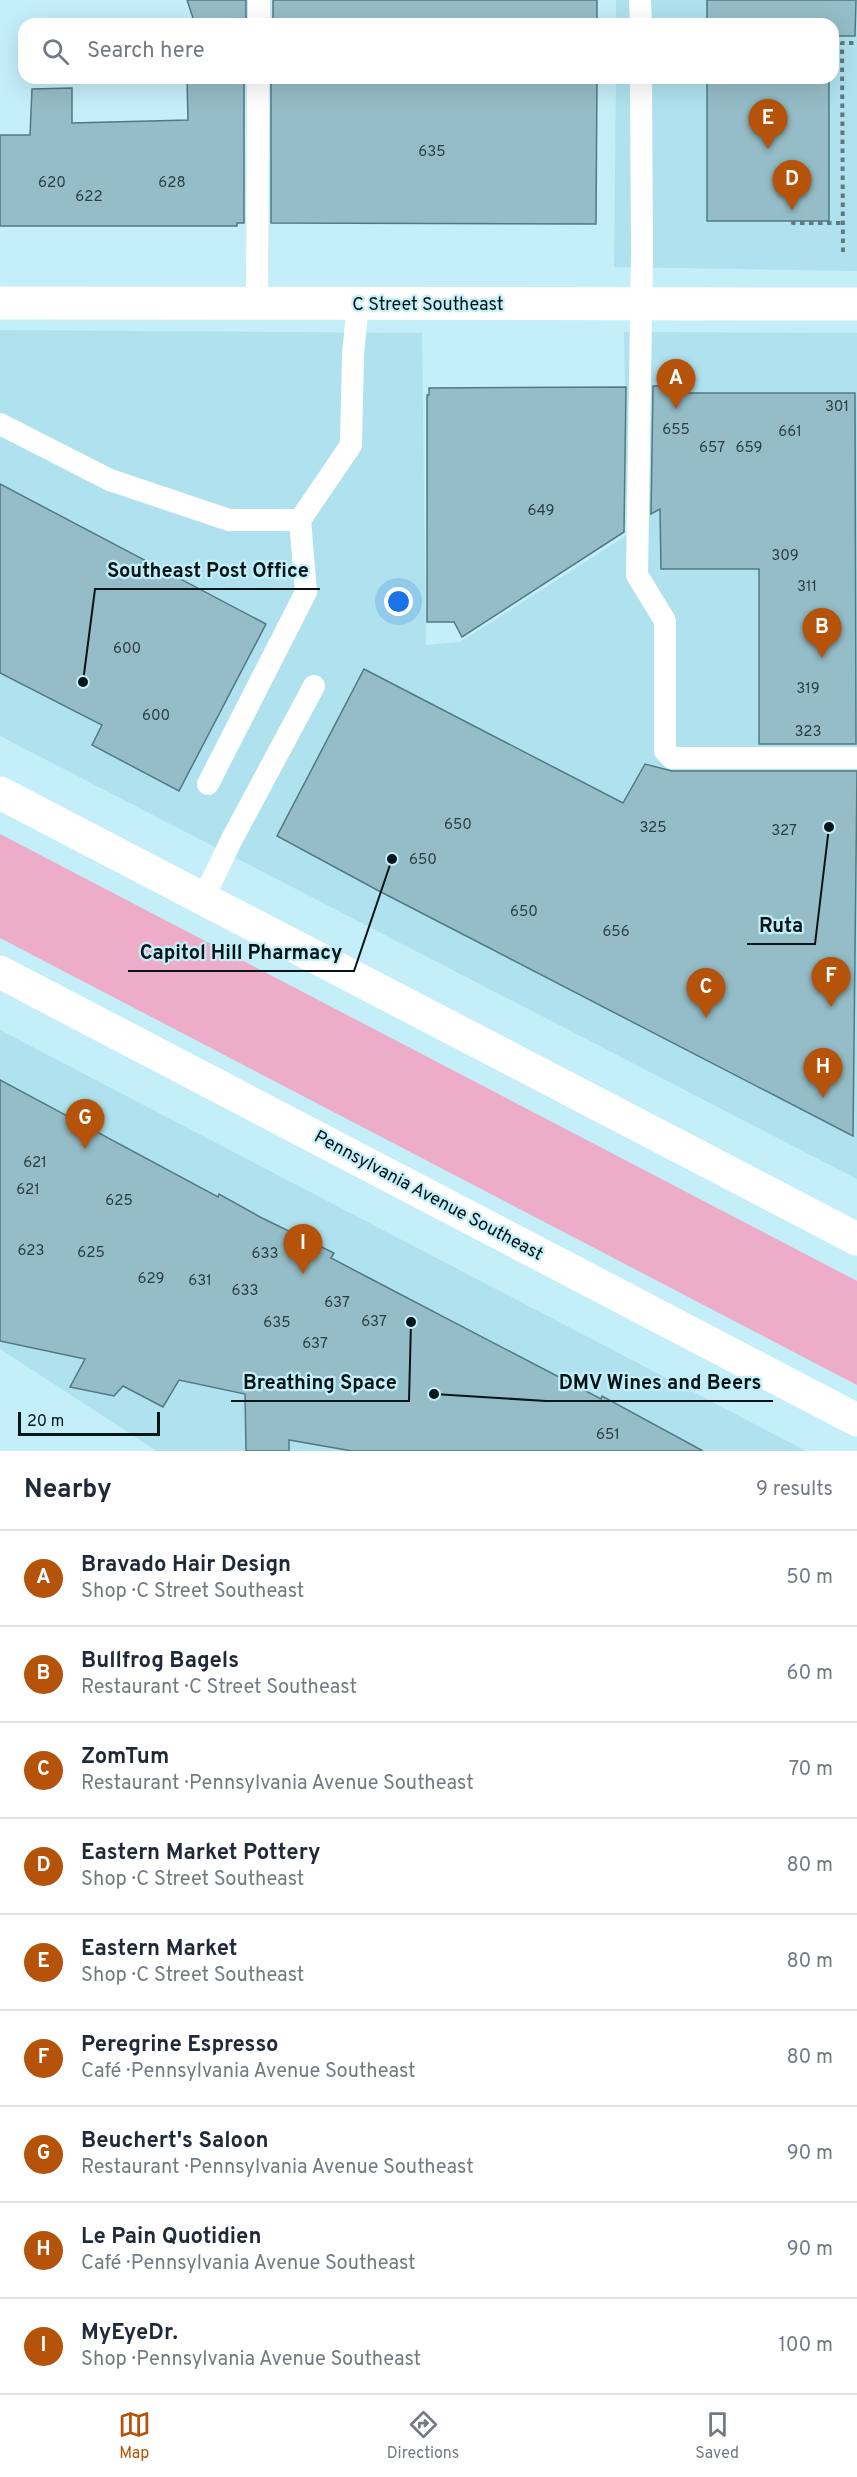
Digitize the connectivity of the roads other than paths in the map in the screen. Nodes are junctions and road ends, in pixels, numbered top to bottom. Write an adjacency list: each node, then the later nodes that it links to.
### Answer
1 (259, 0): 3 (lane)
2 (640, 0): 4 (lane)
3 (259, 18)
4 (640, 18)
5 (258, 84): 8 (lane)
6 (641, 84): 10 (lane)
7 (0, 303): 8 (main road, C Street Southeast)
8 (257, 303): 9 (main road, C Street Southeast)
9 (358, 304): 10 (main road, C Street Southeast); 15 (lane)
10 (641, 304): 11 (main road, C Street Southeast); 17 (lane)
11 (857, 304)
12 (0, 424): 13 (lane)
13 (30, 440): 14 (lane); 15 (lane)
14 (0, 443)
15 (300, 520): 18 (lane)
16 (314, 686): 20 (lane)
17 (857, 758)
18 (208, 784)
19 (0, 793): 20 (main road)
20 (203, 899): 22 (main road)
21 (0, 972): 23 (main road, Pennsylvania Avenue Southeast)
22 (857, 1239)
23 (857, 1420)

